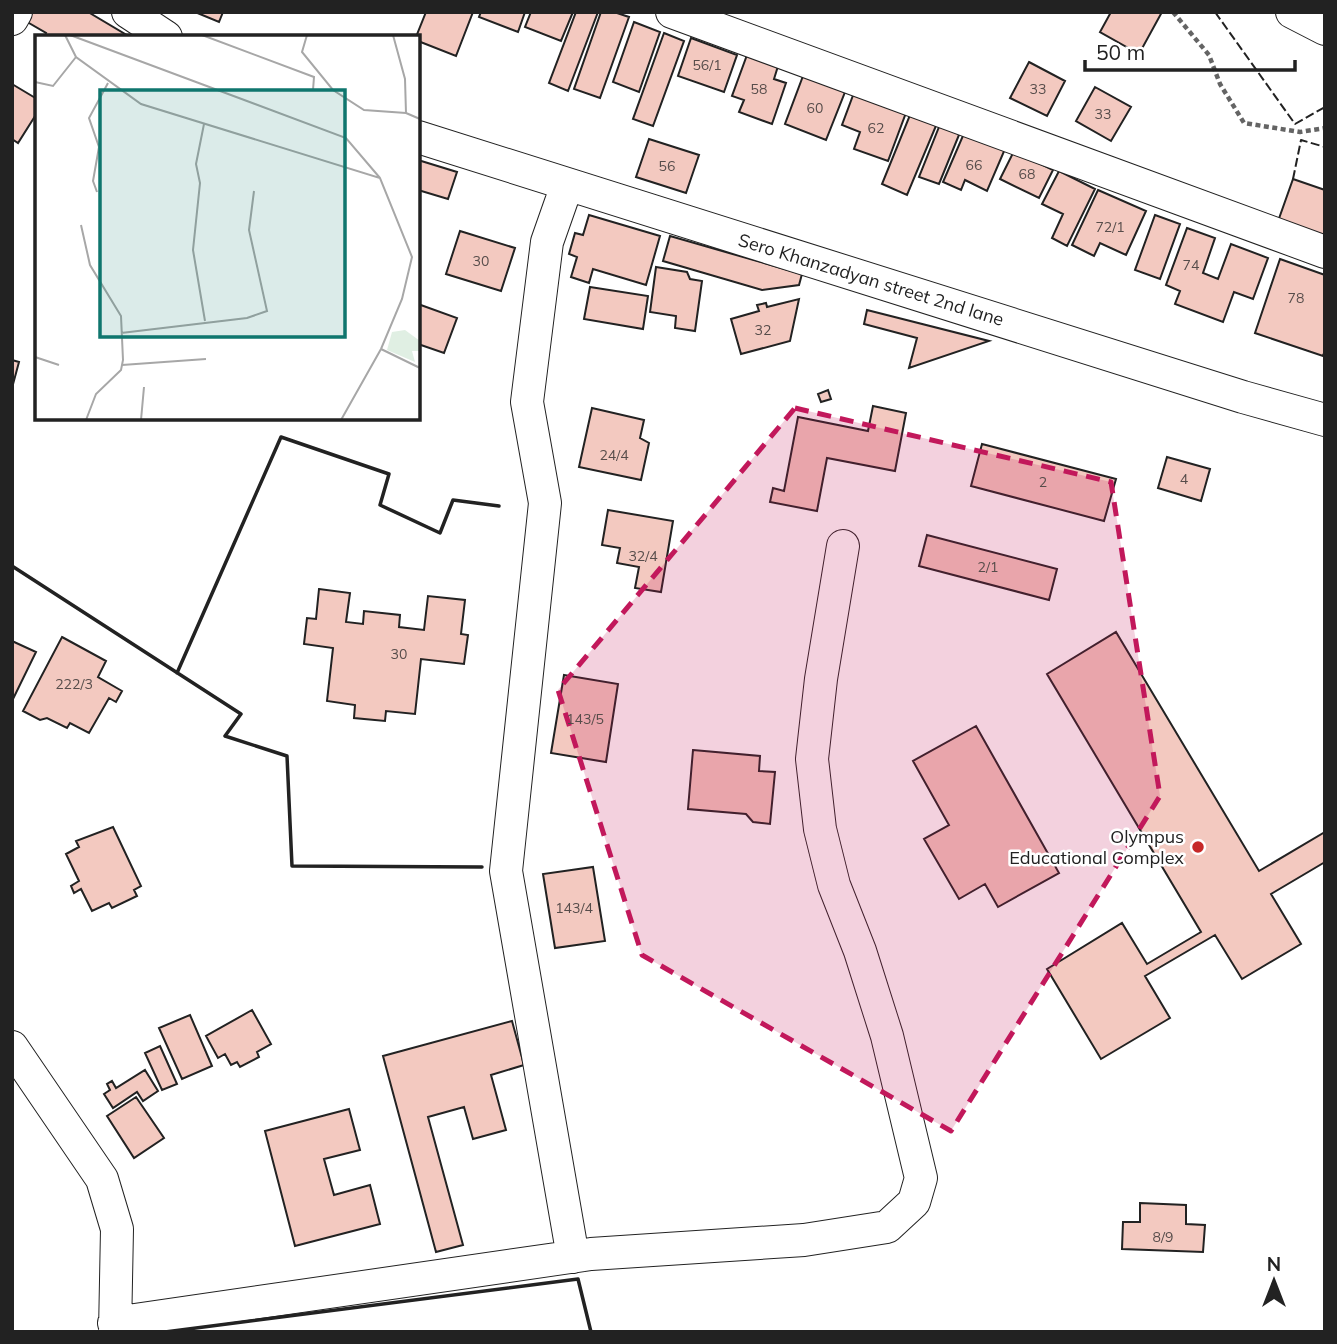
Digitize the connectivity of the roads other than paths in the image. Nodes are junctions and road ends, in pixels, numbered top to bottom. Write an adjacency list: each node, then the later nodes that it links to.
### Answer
1 (16, 12): 5 (street)
2 (128, 12): 7 (street)
3 (672, 12): 10 (street)
4 (1292, 12): 6 (street)
5 (12, 19)
6 (1325, 29)
7 (163, 35)
8 (420, 137): 9 (street, Sero Khanzadyan street 2nd lane)
9 (567, 185): 11 (street, Sero Khanzadyan street 2nd lane); 14 (street)
10 (1325, 251)
11 (1325, 420)
12 (843, 546): 14 (street)
13 (12, 1047): 15 (street)
14 (573, 1257): 15 (street)
15 (114, 1327)

